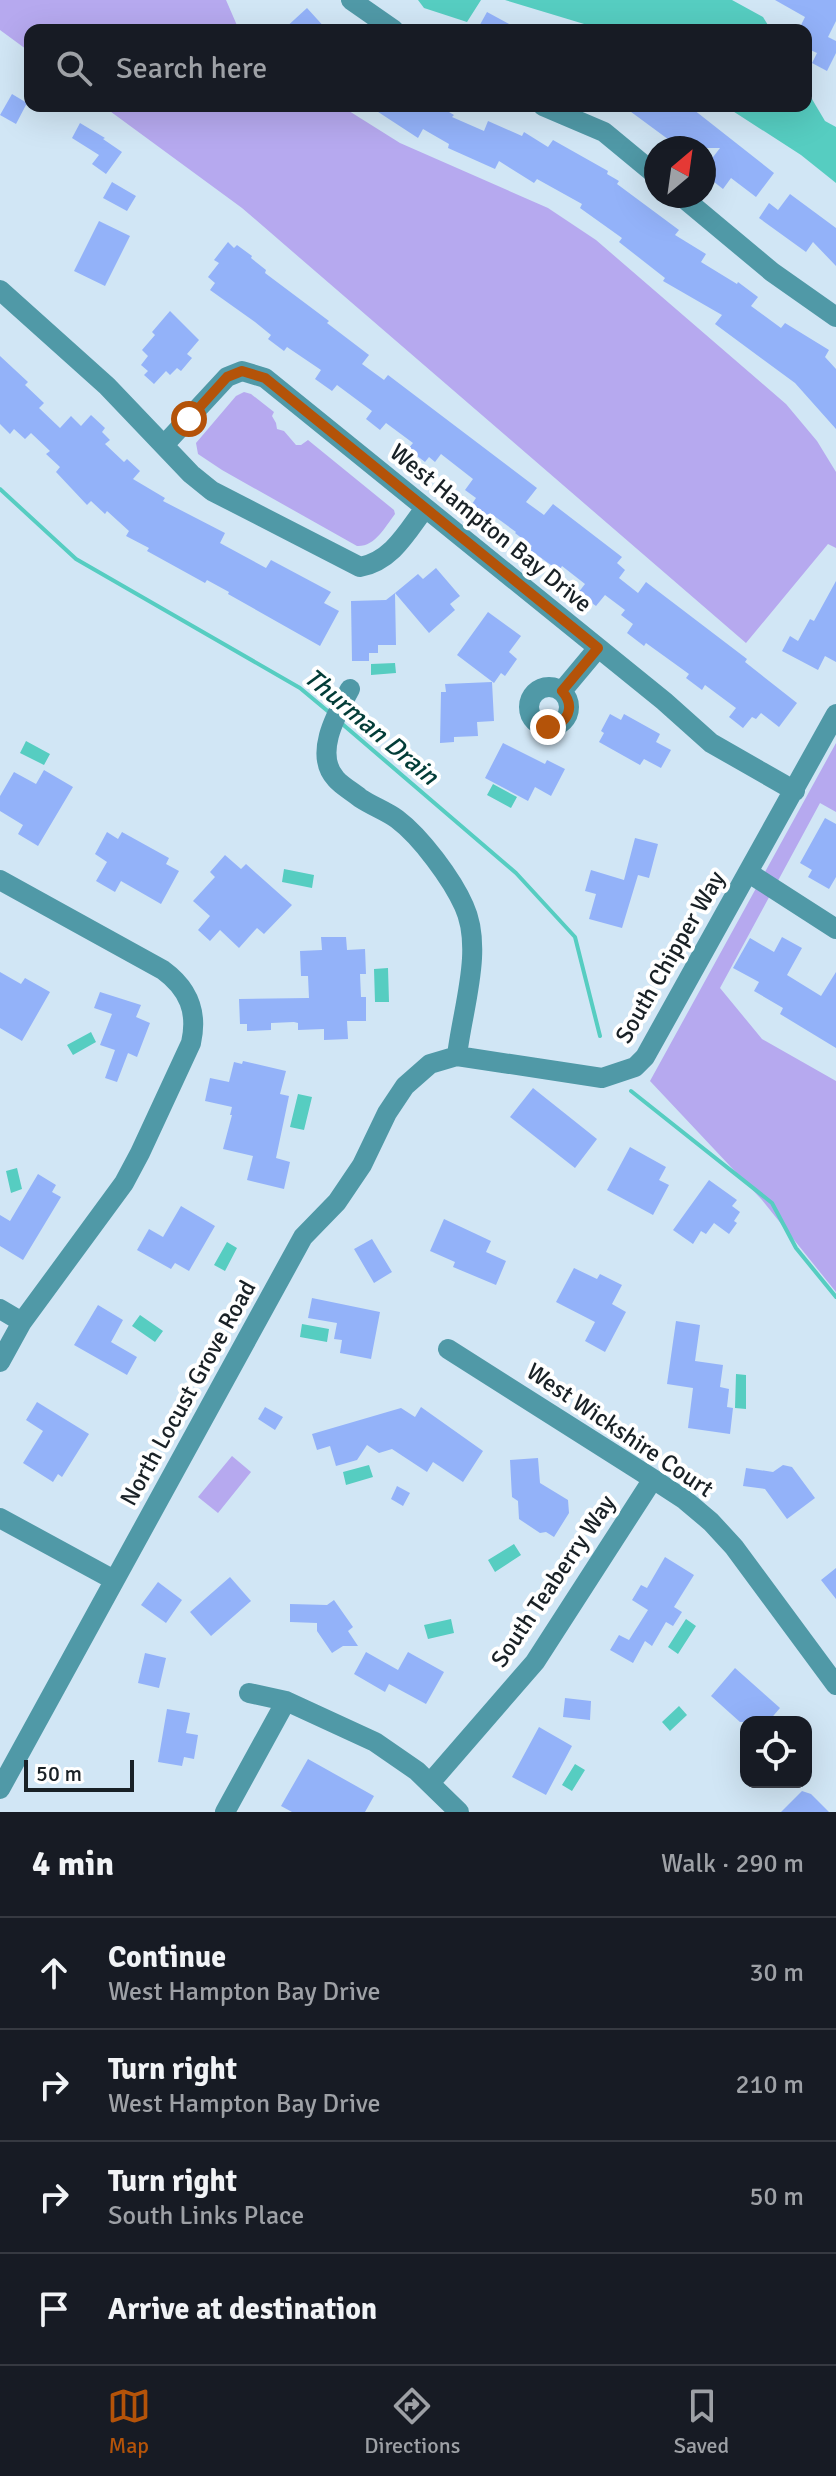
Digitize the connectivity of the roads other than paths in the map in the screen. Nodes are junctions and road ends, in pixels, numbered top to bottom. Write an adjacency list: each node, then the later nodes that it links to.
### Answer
1 (351, 0): 2 (street)
2 (385, 24)
3 (557, 112): 4 (street)
4 (644, 165)
5 (695, 208): 7 (street)
6 (0, 290): 8 (street)
7 (836, 317)
8 (164, 445): 9 (street); 9 (street, West Hampton Bay Drive)
9 (425, 508): 10 (street, West Hampton Bay Drive)
10 (598, 648): 12 (street); 14 (street, West Hampton Bay Drive)
11 (350, 689): 18 (street)
12 (562, 691)
13 (836, 714): 14 (street, South Chipper Way)
14 (795, 791): 15 (street, South Chipper Way)
15 (749, 873): 17 (street); 18 (street, South Chipper Way)
16 (0, 880): 20 (street)
17 (836, 929)
18 (457, 1056): 25 (street, North Locust Grove Road)
19 (0, 1309): 20 (street)
20 (22, 1322): 22 (street)
21 (448, 1349): 23 (street, West Wickshire Court)
22 (0, 1362)
23 (653, 1479): 26 (street, West Wickshire Court); 29 (street, South Teaberry Way)
24 (0, 1518): 25 (street)
25 (114, 1580): 30 (street, North Locust Grove Road)
26 (836, 1685)
27 (249, 1693): 28 (street)
28 (286, 1701): 29 (street); 31 (street)
29 (430, 1783): 32 (street)
30 (0, 1789)
31 (225, 1812)
32 (459, 1812)

